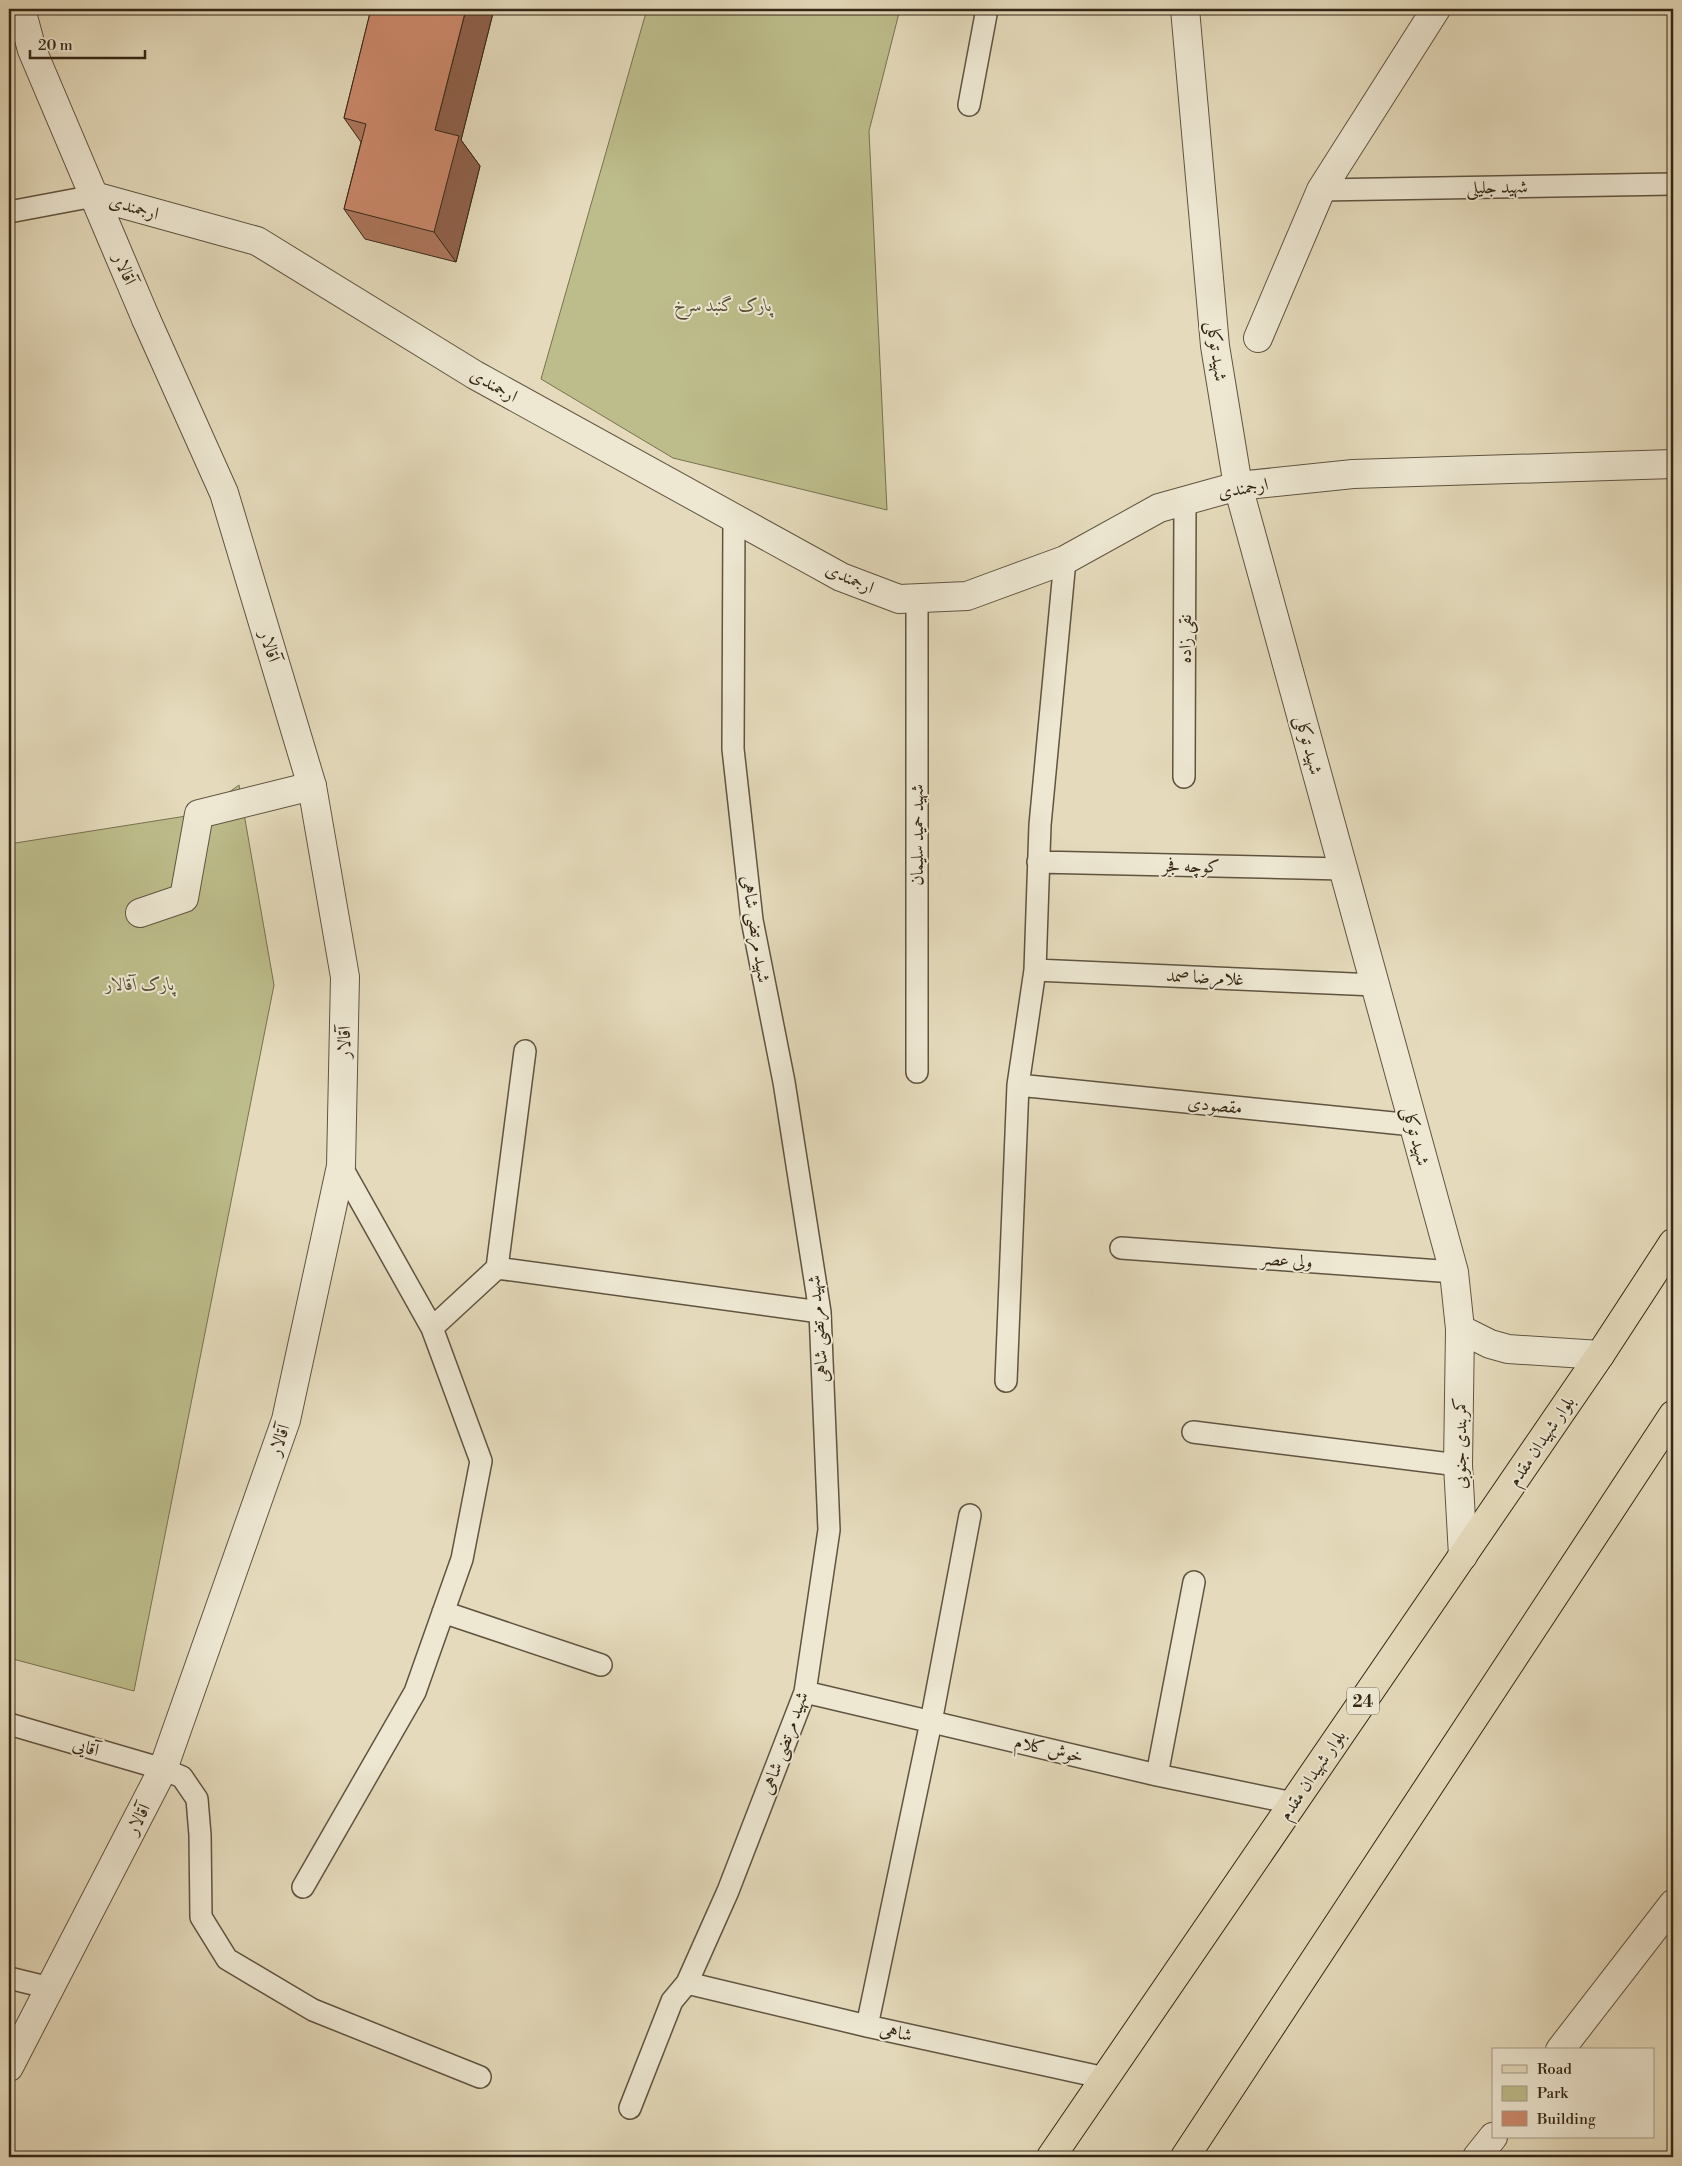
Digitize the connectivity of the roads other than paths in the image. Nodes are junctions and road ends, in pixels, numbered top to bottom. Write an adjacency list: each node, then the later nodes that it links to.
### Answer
1 (22, 9): 8 (street, آقالار)
2 (987, 9): 5 (lane)
3 (1185, 9): 12 (street, شهید توکلی)
4 (1436, 9): 7 (street)
5 (969, 105)
6 (1673, 184): 7 (lane, شهید جلیلی)
7 (1321, 190): 10 (street)
8 (94, 196): 9 (lane); 14 (street, ارجمندی); 18 (street, آقالار)
9 (9, 212)
10 (1258, 338)
11 (1673, 464): 12 (street, ارجمندی)
12 (1238, 486): 13 (street, ارجمندی); 20 (street, شهید توکلی)
13 (1185, 501): 15 (street, ارجمندی); 17 (lane, نقی زاده)
14 (734, 518): 16 (street, ارجمندی); 33 (lane, شهید مرتضی شاهی)
15 (1066, 560): 16 (street, ارجمندی); 19 (lane)
16 (917, 598): 25 (lane, شهید حمید سلیمان)
17 (1184, 777)
18 (312, 786): 21 (street); 28 (street, آقالار)
19 (1038, 862): 20 (lane, كوچه فجر); 22 (lane)
20 (1343, 869): 23 (street, شهید توکلی)
21 (140, 913)
22 (1035, 970): 23 (lane, غلامرضا صمد); 26 (lane)
23 (1375, 985): 27 (street, شهید توکلی)
24 (525, 1051): 31 (lane)
25 (917, 1072)
26 (1018, 1085): 27 (lane, مقصودی); 37 (lane)
27 (1413, 1125): 32 (street, شهید توکلی)
28 (341, 1166): 34 (lane); 49 (street, آقالار)
29 (1673, 1243): 36 (main road, بلوار شهیدان مقدم / 24)
30 (1121, 1248): 32 (lane, ولی عصر)
31 (497, 1268): 33 (lane); 34 (lane)
32 (1454, 1272): 35 (street, شهید توکلی)
33 (820, 1312): 46 (lane, شهید مرتضی شاهی)
34 (432, 1328): 44 (lane)
35 (1460, 1329): 36 (street); 40 (street, کمربندی جنوبی)
36 (1600, 1355): 42 (main road, بلوار شهیدان مقدم / 24)
37 (1006, 1381)
38 (1673, 1415): 65 (main road)
39 (1193, 1432): 40 (lane)
40 (1458, 1465): 42 (street, کمربندی جنوبی)
41 (970, 1515): 47 (lane)
42 (1463, 1556): 51 (main road, بلوار شهیدان مقدم / 24)
43 (1194, 1582): 50 (lane)
44 (443, 1612): 45 (lane); 52 (lane)
45 (601, 1665)
46 (804, 1692): 47 (lane, خوش کلام); 55 (lane, شهید مرتضی شاهی)
47 (930, 1722): 50 (lane, خوش کلام); 57 (lane)
48 (9, 1724): 49 (lane, آقایی)
49 (163, 1769): 56 (street, آقالار); 60 (lane, آقایی)
50 (1156, 1774): 51 (lane, خوش کلام)
51 (1293, 1802): 61 (main road, بلوار شهیدان مقدم / 24)
52 (303, 1887)
53 (1671, 1910): 58 (street)
54 (9, 1978): 56 (lane)
55 (688, 1983): 57 (lane, شاهی); 62 (lane, شهید مرتضی شاهی)
56 (50, 1988): 59 (street, آقالار)
57 (867, 2026): 61 (lane, شاهی)
58 (1562, 2048)
59 (9, 2068)
60 (480, 2077)
61 (1105, 2078): 64 (main road, بلوار شهیدان مقدم / 24)
62 (630, 2108)
63 (1492, 2137): 66 (street)
64 (1051, 2157)
65 (1185, 2157)
66 (1477, 2157)

